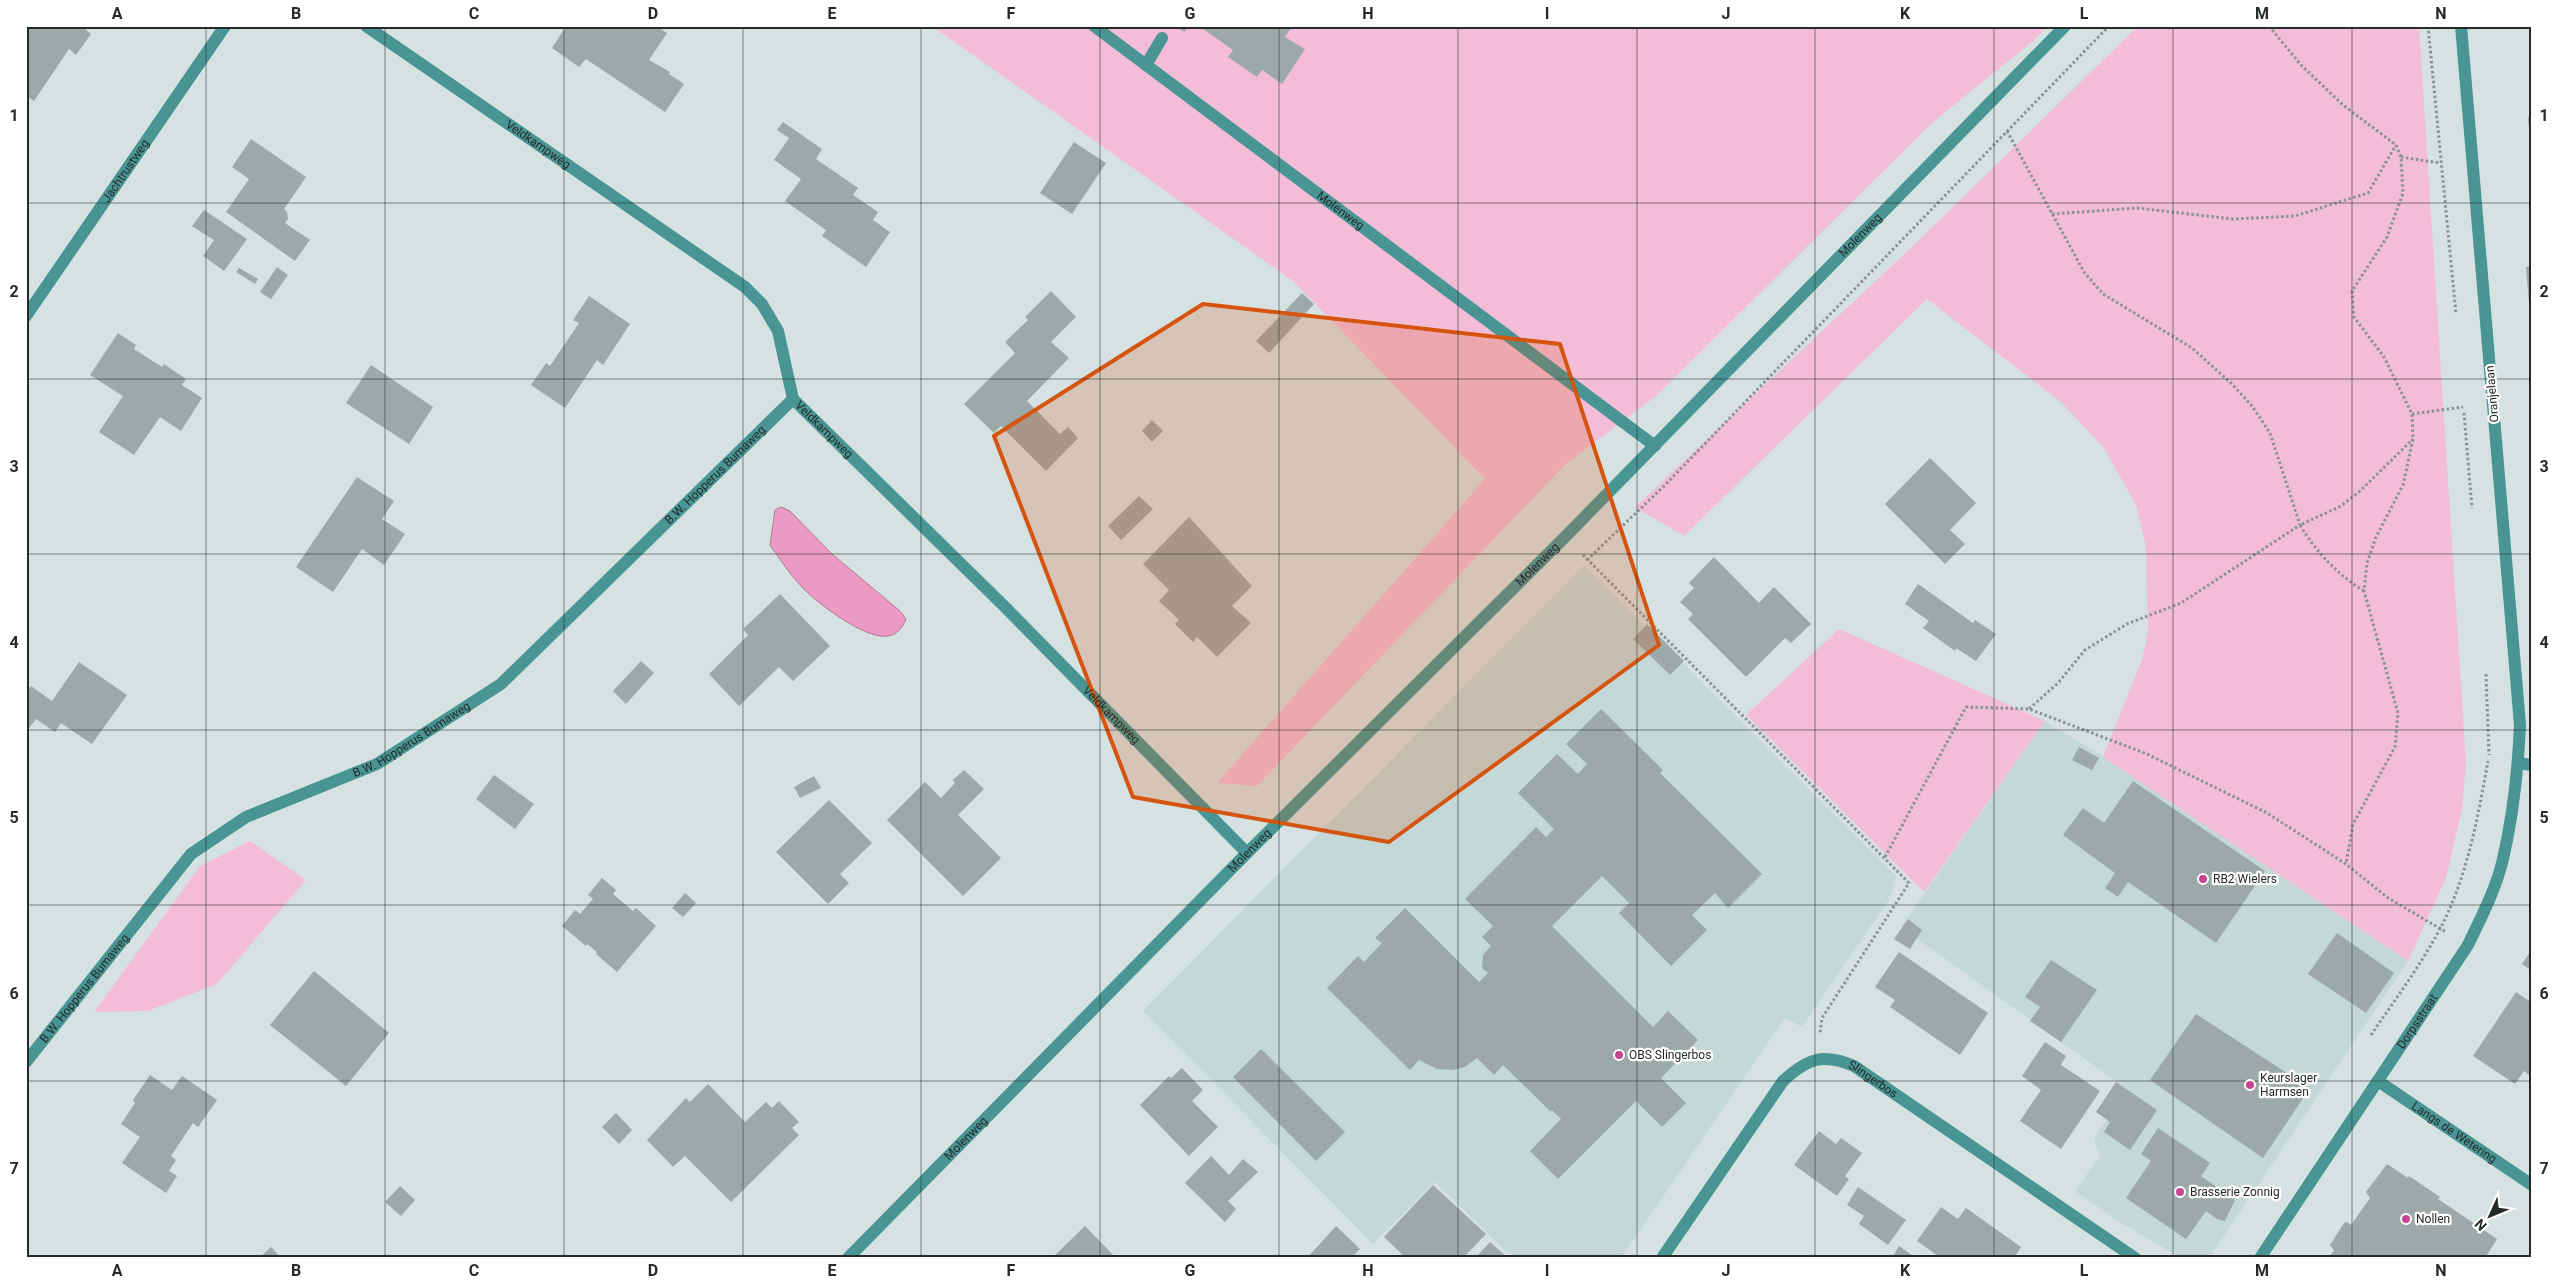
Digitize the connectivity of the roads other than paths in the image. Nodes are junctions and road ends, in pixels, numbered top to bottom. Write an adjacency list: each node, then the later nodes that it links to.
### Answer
1 (225, 26): 8 (street, Jachtrustweg)
2 (366, 26): 9 (street, Veldkampweg)
3 (1094, 26): 7 (street, Molenweg)
4 (2065, 26): 10 (street, Molenweg)
5 (2461, 26): 11 (street, Oranjelaan)
6 (1162, 38): 7 (street)
7 (1146, 65): 10 (street, Molenweg)
8 (26, 316)
9 (793, 399): 13 (street, Veldkampweg); 14 (street, B.W. Hopperus Bumaweg)
10 (1655, 446): 13 (street, Molenweg)
11 (2518, 763): 12 (street); 15 (street, Dorpsstraat)
12 (2532, 765)
13 (1247, 853): 17 (street, Molenweg)
14 (26, 1062)
15 (2378, 1081): 16 (street, Langs de Wetering); 20 (street, Dorpsstraat)
16 (2532, 1185)
17 (848, 1258)
18 (1662, 1258): 19 (street, Slingerbos)
19 (2135, 1258)
20 (2260, 1258)

